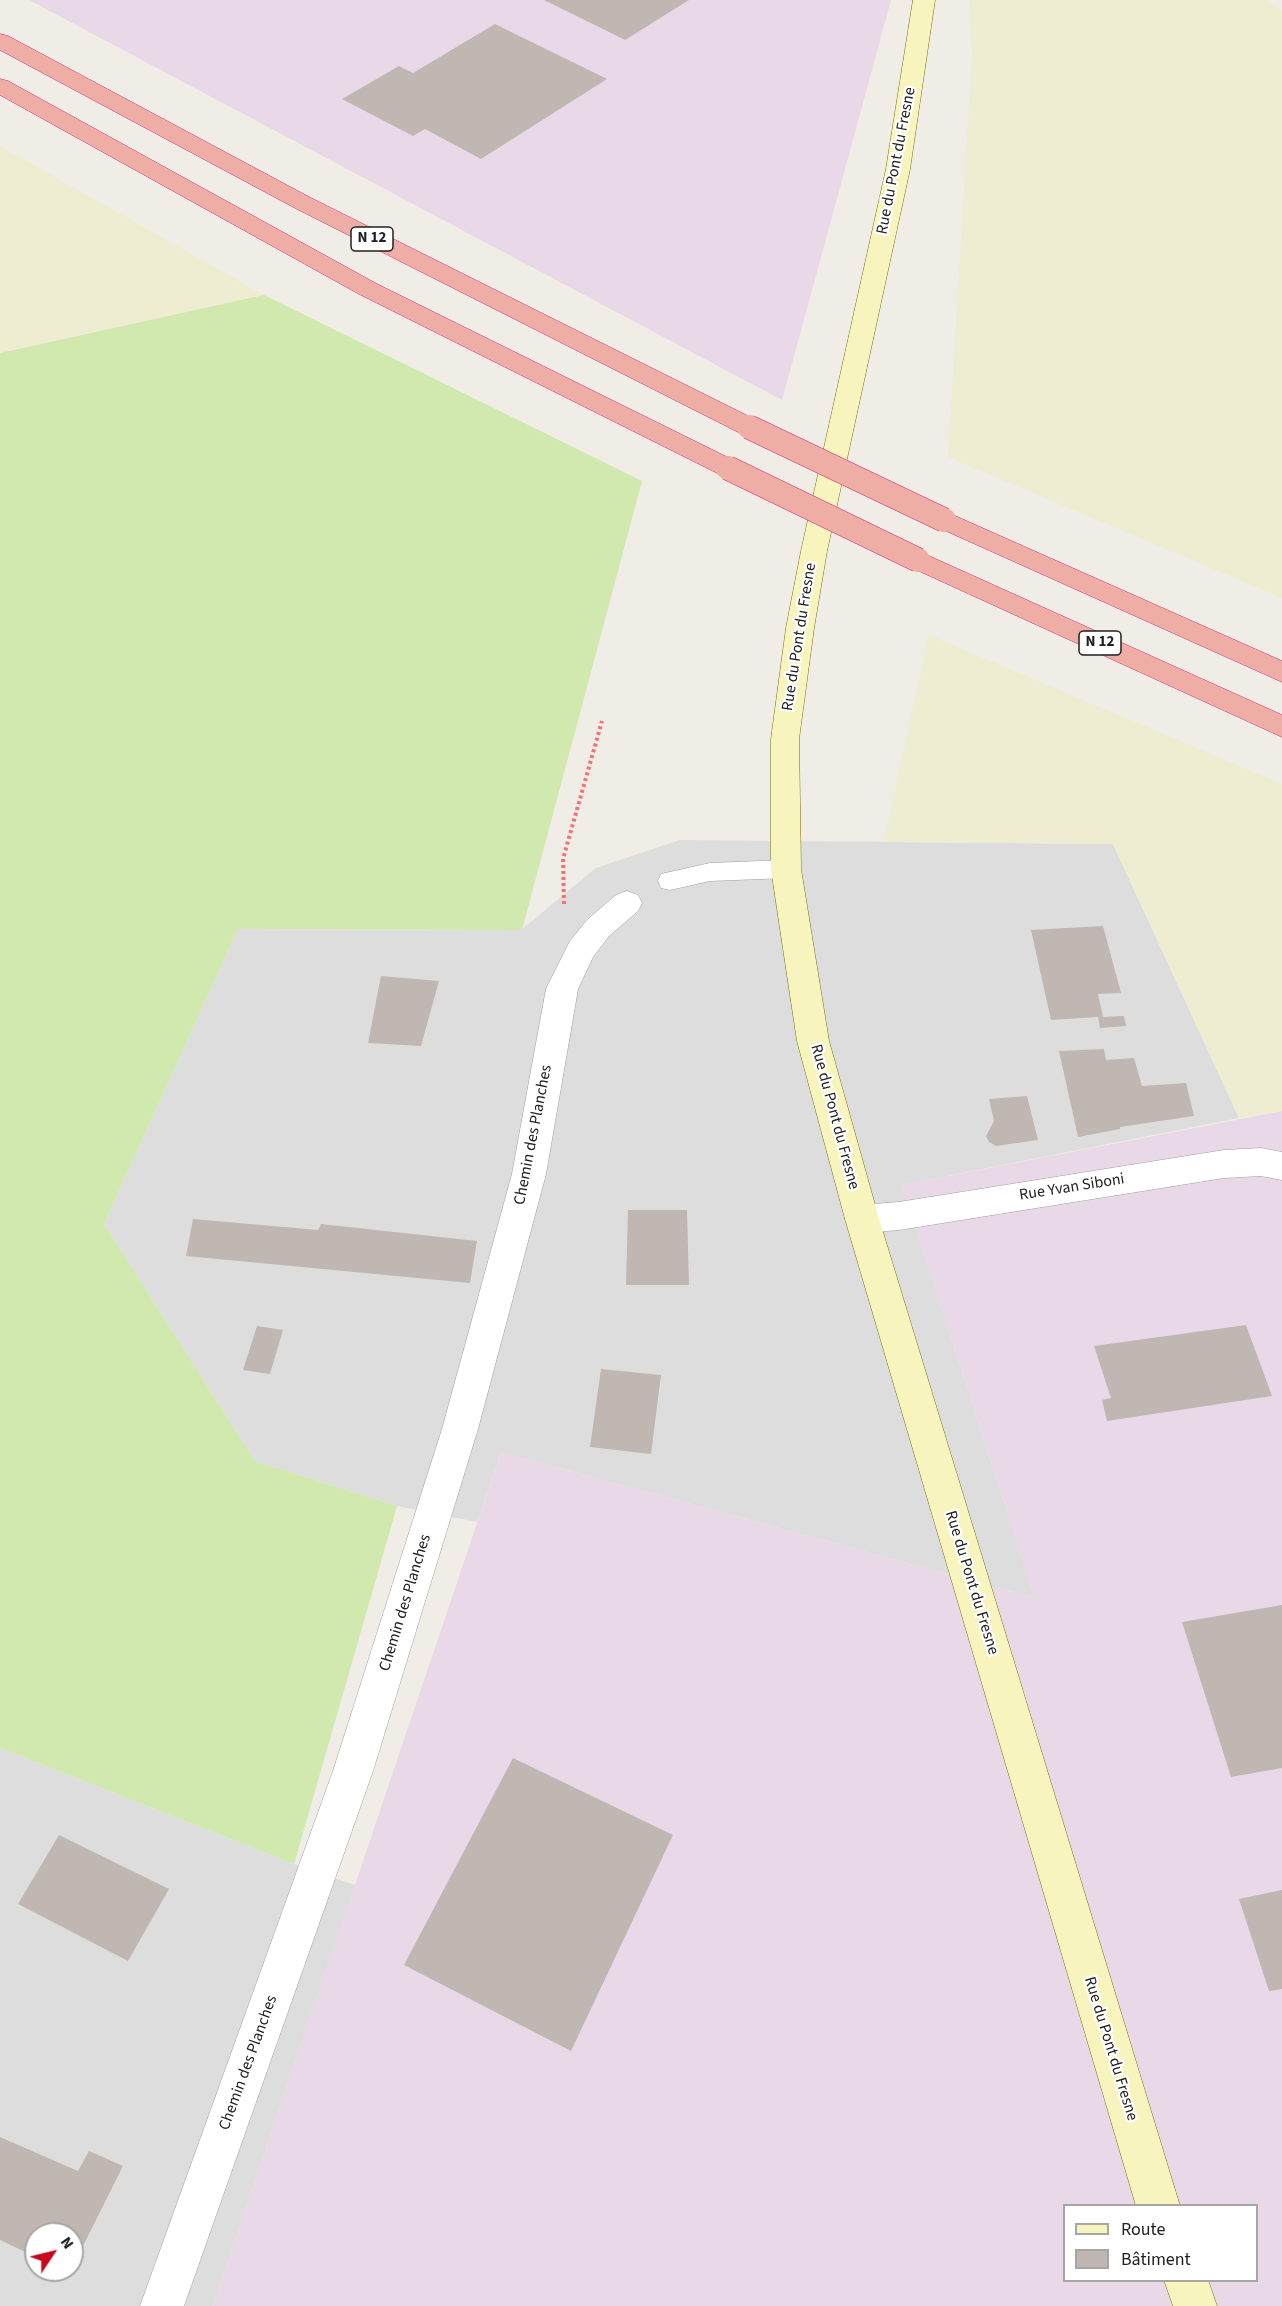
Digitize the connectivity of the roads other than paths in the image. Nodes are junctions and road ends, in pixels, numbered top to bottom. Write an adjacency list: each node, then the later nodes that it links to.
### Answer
1 (924, 0): 6 (main road, Rue du Pont du Fresne)
2 (0, 40): 4 (highway, N 12, bridge)
3 (0, 86): 5 (highway, N 12, bridge)
4 (1282, 672)
5 (1282, 727)
6 (786, 869): 7 (lane); 10 (main road, Rue du Pont du Fresne)
7 (670, 881)
8 (627, 903): 13 (street, Chemin des Planches)
9 (1282, 1166): 10 (street, Rue Yvan Siboni)
10 (862, 1219): 11 (main road, Rue du Pont du Fresne)
11 (1158, 2204)
12 (1187, 2282): 14 (main road)
13 (162, 2306)
14 (1195, 2306)

